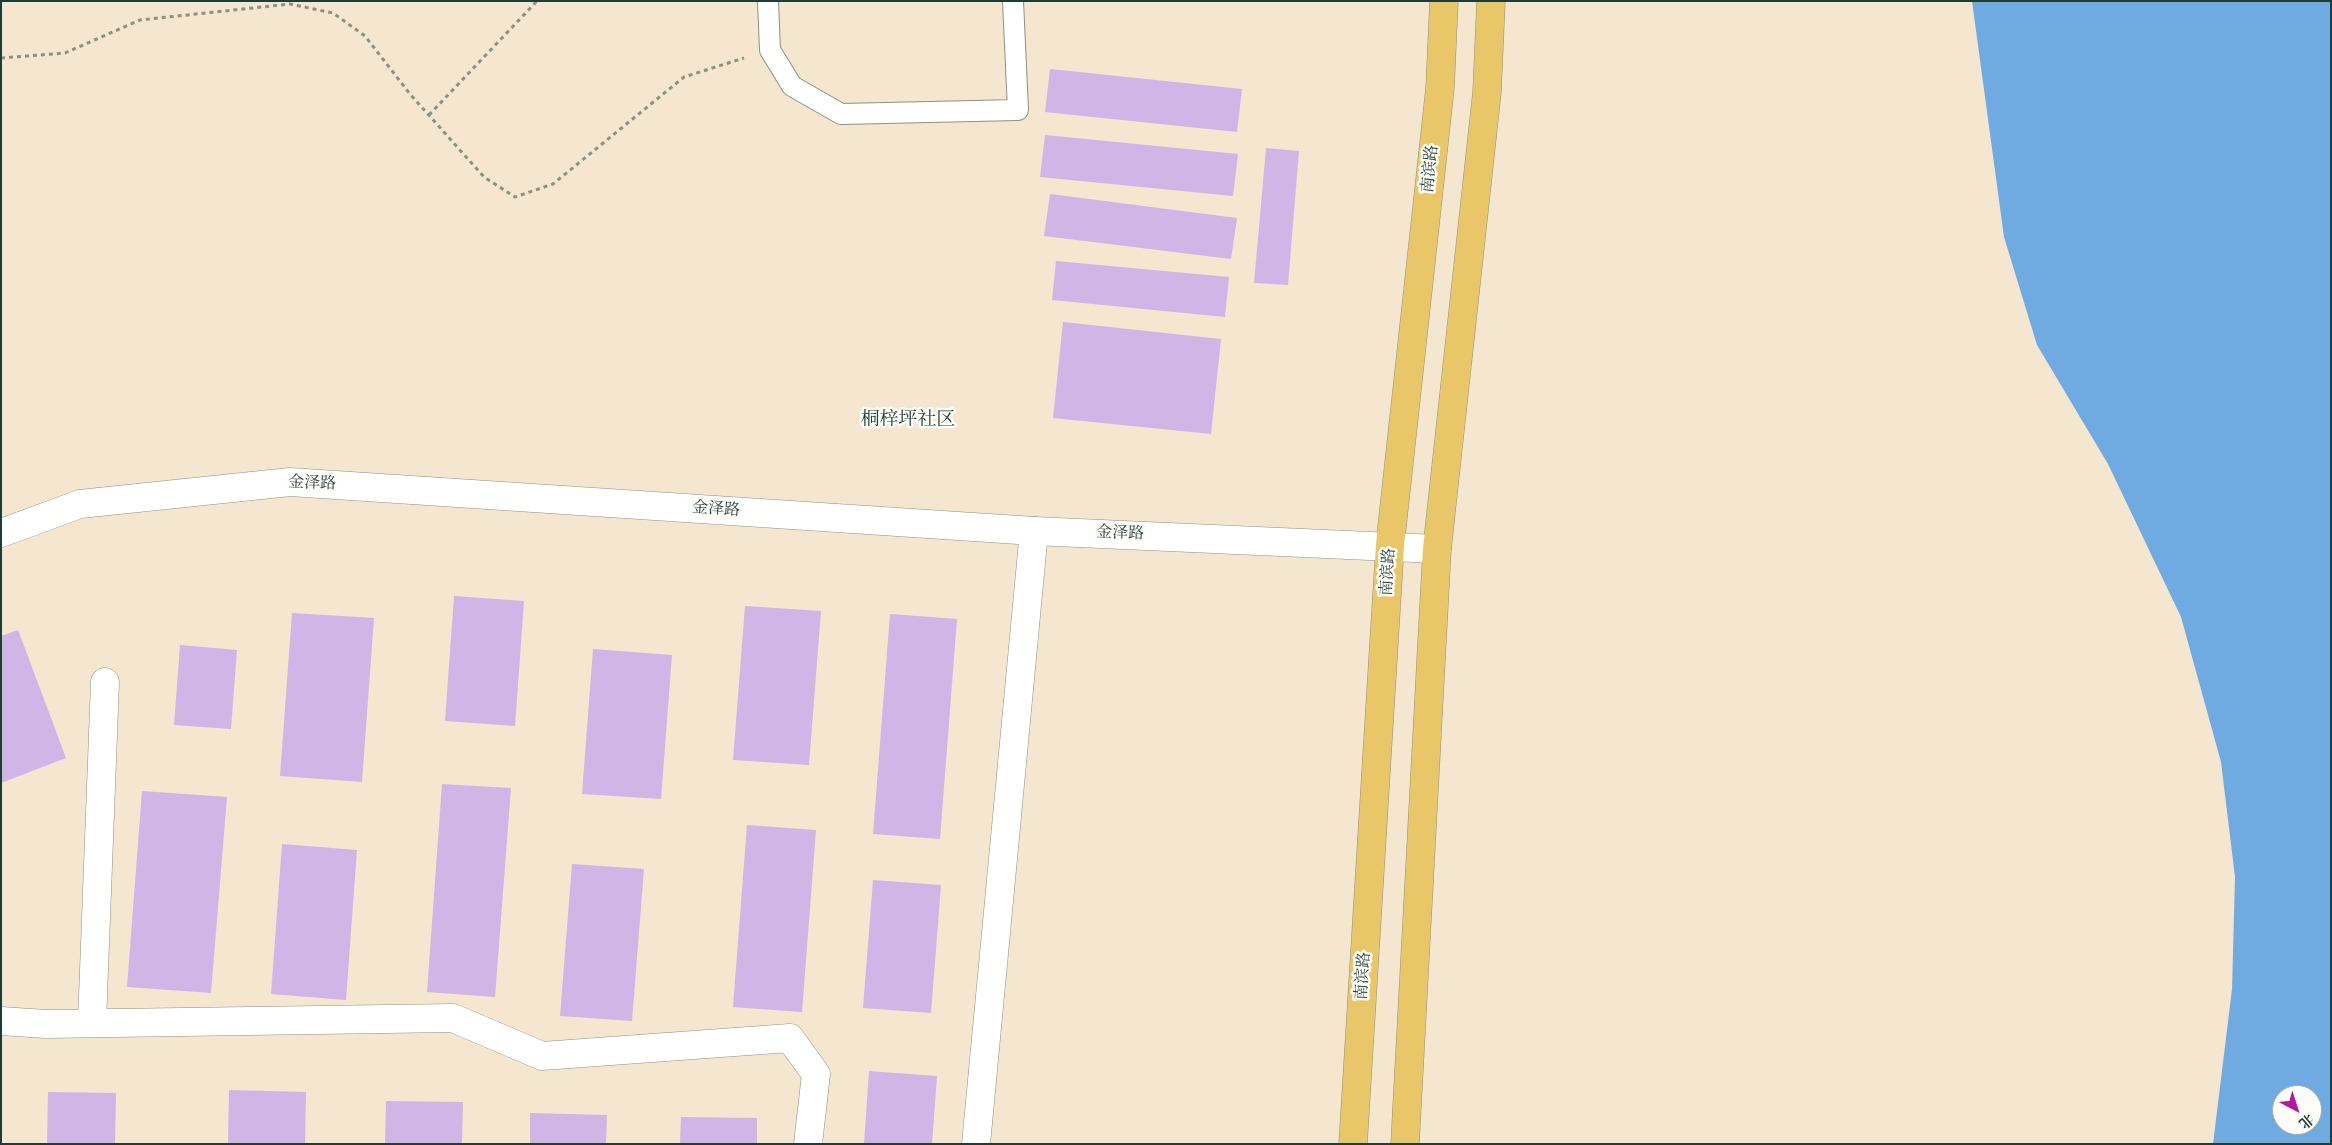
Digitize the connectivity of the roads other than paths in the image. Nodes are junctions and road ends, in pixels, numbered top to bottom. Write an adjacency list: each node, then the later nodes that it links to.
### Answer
1 (768, 1): 2 (lane)
2 (1012, 1)
3 (1444, 1): 7 (main road, 南滨路)
4 (1491, 1): 8 (main road)
5 (1034, 531): 6 (street, 金泽路); 7 (street, 金泽路); 13 (street)
6 (1, 533)
7 (1390, 545): 8 (street, 金泽路); 14 (main road, 南滨路)
8 (1437, 549): 15 (main road)
9 (105, 682): 11 (street)
10 (1, 1021): 11 (street)
11 (92, 1023): 12 (street)
12 (808, 1144)
13 (976, 1144)
14 (1354, 1144)
15 (1405, 1144)

